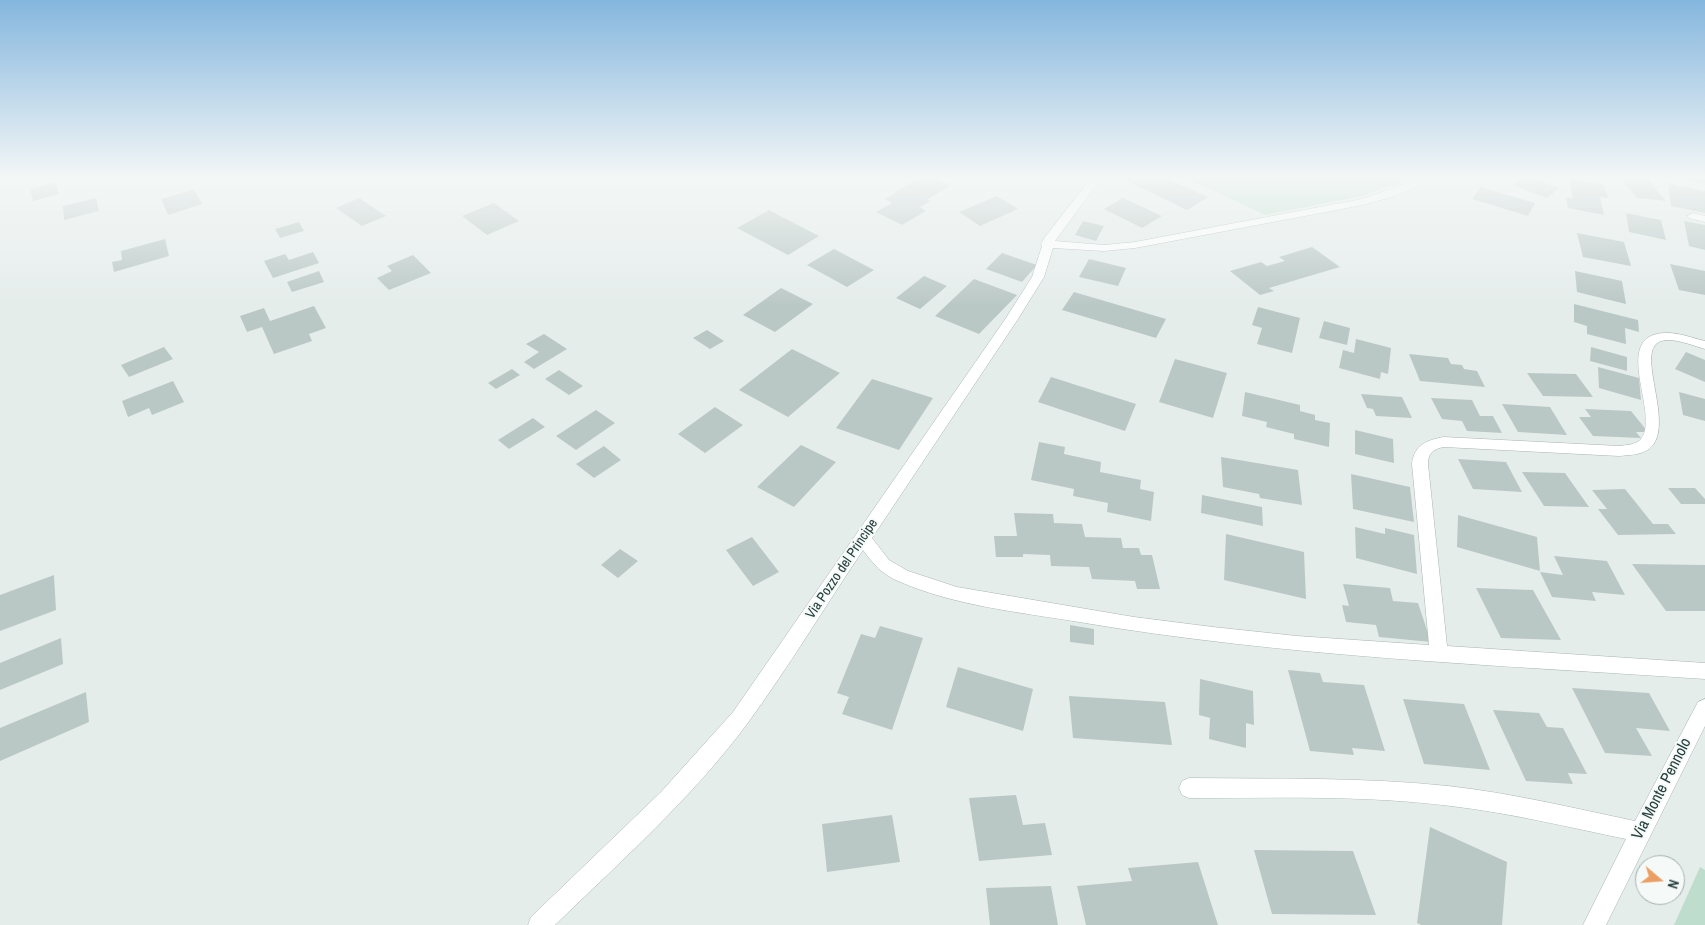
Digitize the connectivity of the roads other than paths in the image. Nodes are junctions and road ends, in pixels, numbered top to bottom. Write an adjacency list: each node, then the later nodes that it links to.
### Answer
1 (1063, 220): 3 (street, Via Pozzo del Principe)
2 (1265, 220): 3 (street)
3 (1047, 244): 5 (street, Via Pozzo del Principe)
4 (1705, 346): 6 (street)
5 (863, 538): 6 (street); 11 (street, Via Pozzo del Principe)
6 (1439, 653): 7 (street)
7 (1705, 671)
8 (1705, 708): 10 (street, Via Monte Pennolo)
9 (1189, 788): 10 (street)
10 (1640, 832): 12 (street, Via Monte Pennolo)
11 (539, 925)
12 (1594, 925)

